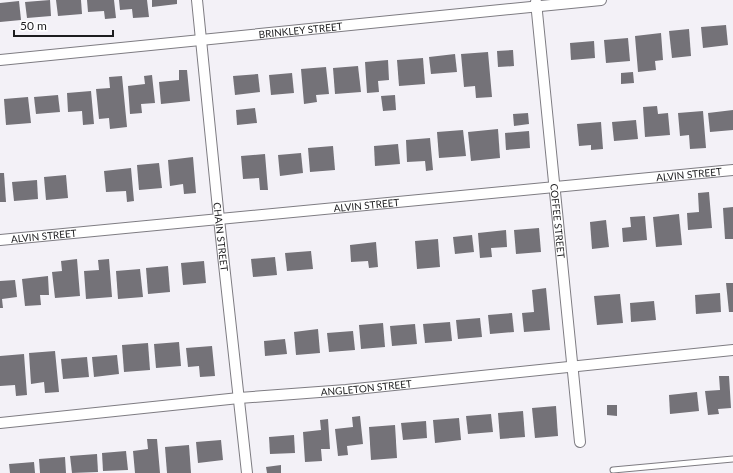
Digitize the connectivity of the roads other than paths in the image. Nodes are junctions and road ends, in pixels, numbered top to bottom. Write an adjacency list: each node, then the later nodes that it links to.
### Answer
1 (197, 0): 4 (street, CHAIN STREET)
2 (601, 0): 3 (street, BRINKLEY STREET)
3 (536, 3): 4 (street, BRINKLEY STREET); 7 (street, COFFEE STREET)
4 (202, 40): 5 (street, BRINKLEY STREET); 8 (street, CHAIN STREET)
5 (0, 60)
6 (733, 170): 7 (street, ALVIN STREET)
7 (555, 186): 8 (street, ALVIN STREET); 11 (street, COFFEE STREET)
8 (219, 219): 9 (street, ALVIN STREET); 12 (street, CHAIN STREET)
9 (0, 240)
10 (733, 350): 11 (street, ANGLETON STREET)
11 (573, 366): 12 (street, ANGLETON STREET); 14 (street, COFFEE STREET)
12 (239, 398): 13 (street, ANGLETON STREET); 17 (street, CHAIN STREET)
13 (0, 423)
14 (580, 442)
15 (733, 459): 16 (lane)
16 (613, 470)
17 (247, 473)

